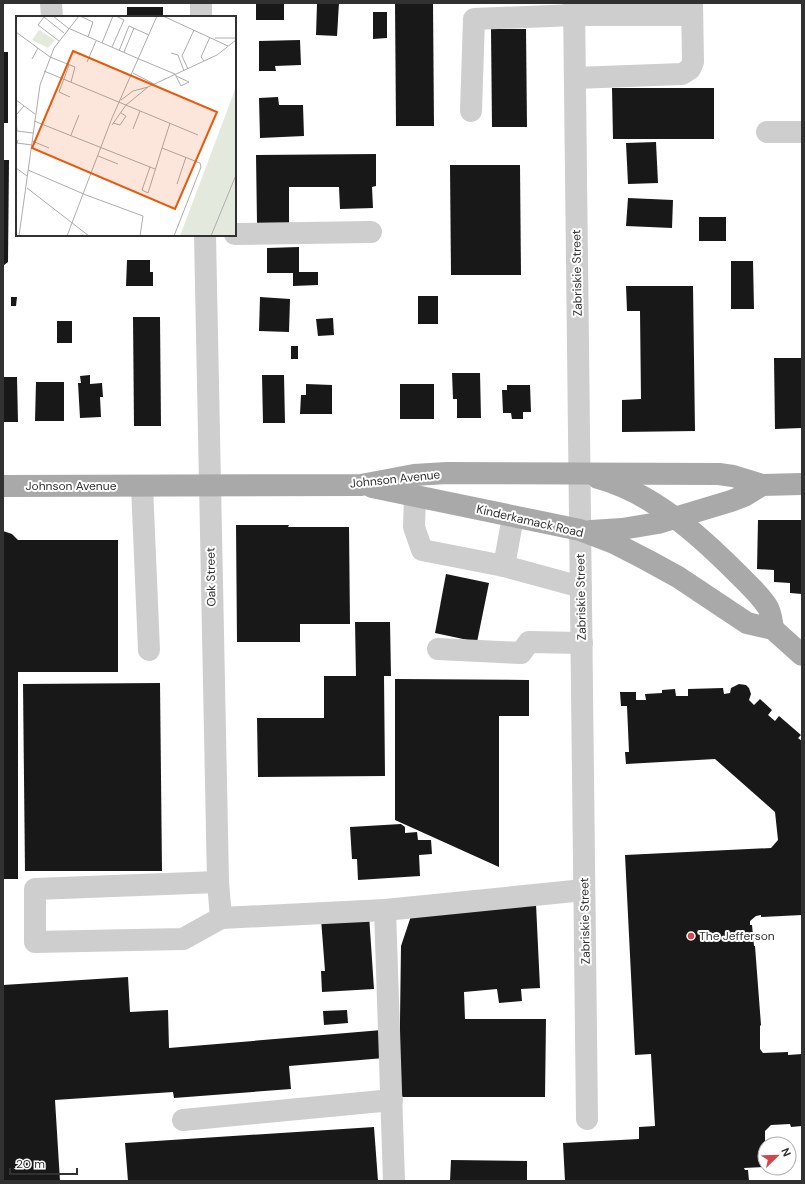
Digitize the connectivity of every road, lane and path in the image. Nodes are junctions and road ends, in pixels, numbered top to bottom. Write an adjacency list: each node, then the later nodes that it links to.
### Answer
1 (51, 3): 5 (street)
2 (201, 3): 6 (street)
3 (574, 9): 4 (street); 7 (street, Zabriskie Street); 8 (street)
4 (692, 9): 7 (street)
5 (52, 16)
6 (201, 16)
7 (575, 78): 14 (street, Zabriskie Street)
8 (471, 111)
9 (767, 132): 10 (street)
10 (802, 132)
11 (371, 232): 12 (street)
12 (236, 234)
13 (205, 236): 17 (street, Oak Street)
14 (580, 473): 15 (main road, Johnson Avenue); 18 (main road, Johnson Avenue); 23 (main road); 24 (street, Zabriskie Street)
15 (762, 484): 16 (main road, Johnson Avenue); 23 (main road)
16 (802, 484)
17 (210, 485): 18 (main road, Johnson Avenue); 20 (main road, Johnson Avenue); 32 (street, Oak Street)
18 (361, 485): 21 (main road, Kinderkamack Road)
19 (3, 486): 20 (main road, Johnson Avenue)
20 (142, 486): 30 (street)
21 (415, 496): 22 (main road, Kinderkamack Road); 25 (street)
22 (513, 517): 24 (main road, Kinderkamack Road); 25 (street)
23 (676, 518): 24 (main road); 27 (main road)
24 (580, 530): 26 (street, Zabriskie Street); 27 (main road, Kinderkamack Road)
25 (504, 566): 26 (street)
26 (581, 587): 28 (street, Zabriskie Street)
27 (773, 629): 31 (main road, Kinderkamack Road)
28 (582, 643): 29 (street); 33 (street, Zabriskie Street)
29 (438, 649)
30 (150, 650)
31 (802, 655)
32 (218, 882): 35 (street, Oak Street); 35 (street)
33 (584, 890): 34 (street); 37 (street, Zabriskie Street)
34 (385, 910): 35 (street); 36 (street)
35 (221, 918)
36 (392, 1100): 38 (street); 39 (street)
37 (587, 1119)
38 (183, 1120)
39 (394, 1181)

